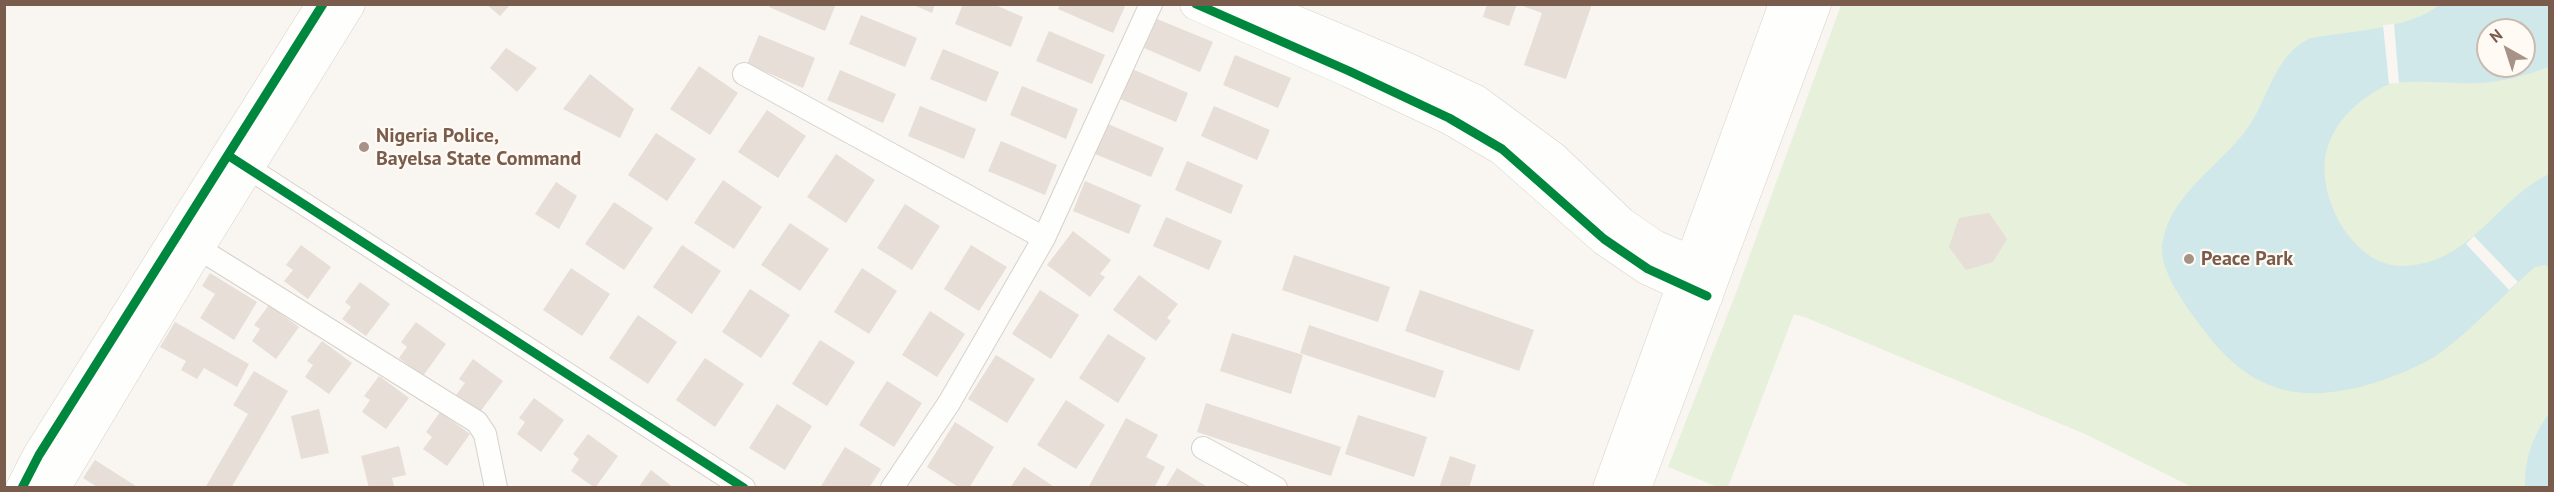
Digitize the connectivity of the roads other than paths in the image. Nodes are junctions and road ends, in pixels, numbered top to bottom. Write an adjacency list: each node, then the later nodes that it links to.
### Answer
1 (323, 4): 9 (street)
2 (349, 4): 9 (street)
3 (1152, 4): 10 (street)
4 (1196, 4): 12 (street)
5 (1253, 4): 12 (street)
6 (1785, 4): 12 (street)
7 (1815, 4): 12 (street)
8 (744, 74): 10 (street)
9 (239, 162): 11 (street); 14 (street); 17 (street)
10 (1044, 238): 18 (street)
11 (198, 248): 15 (street); 16 (street)
12 (1699, 278): 20 (street); 21 (street)
13 (1203, 448): 19 (street)
14 (22, 488)
15 (54, 488)
16 (496, 488)
17 (744, 488)
18 (892, 488)
19 (1276, 488)
20 (1609, 488)
21 (1635, 488)

